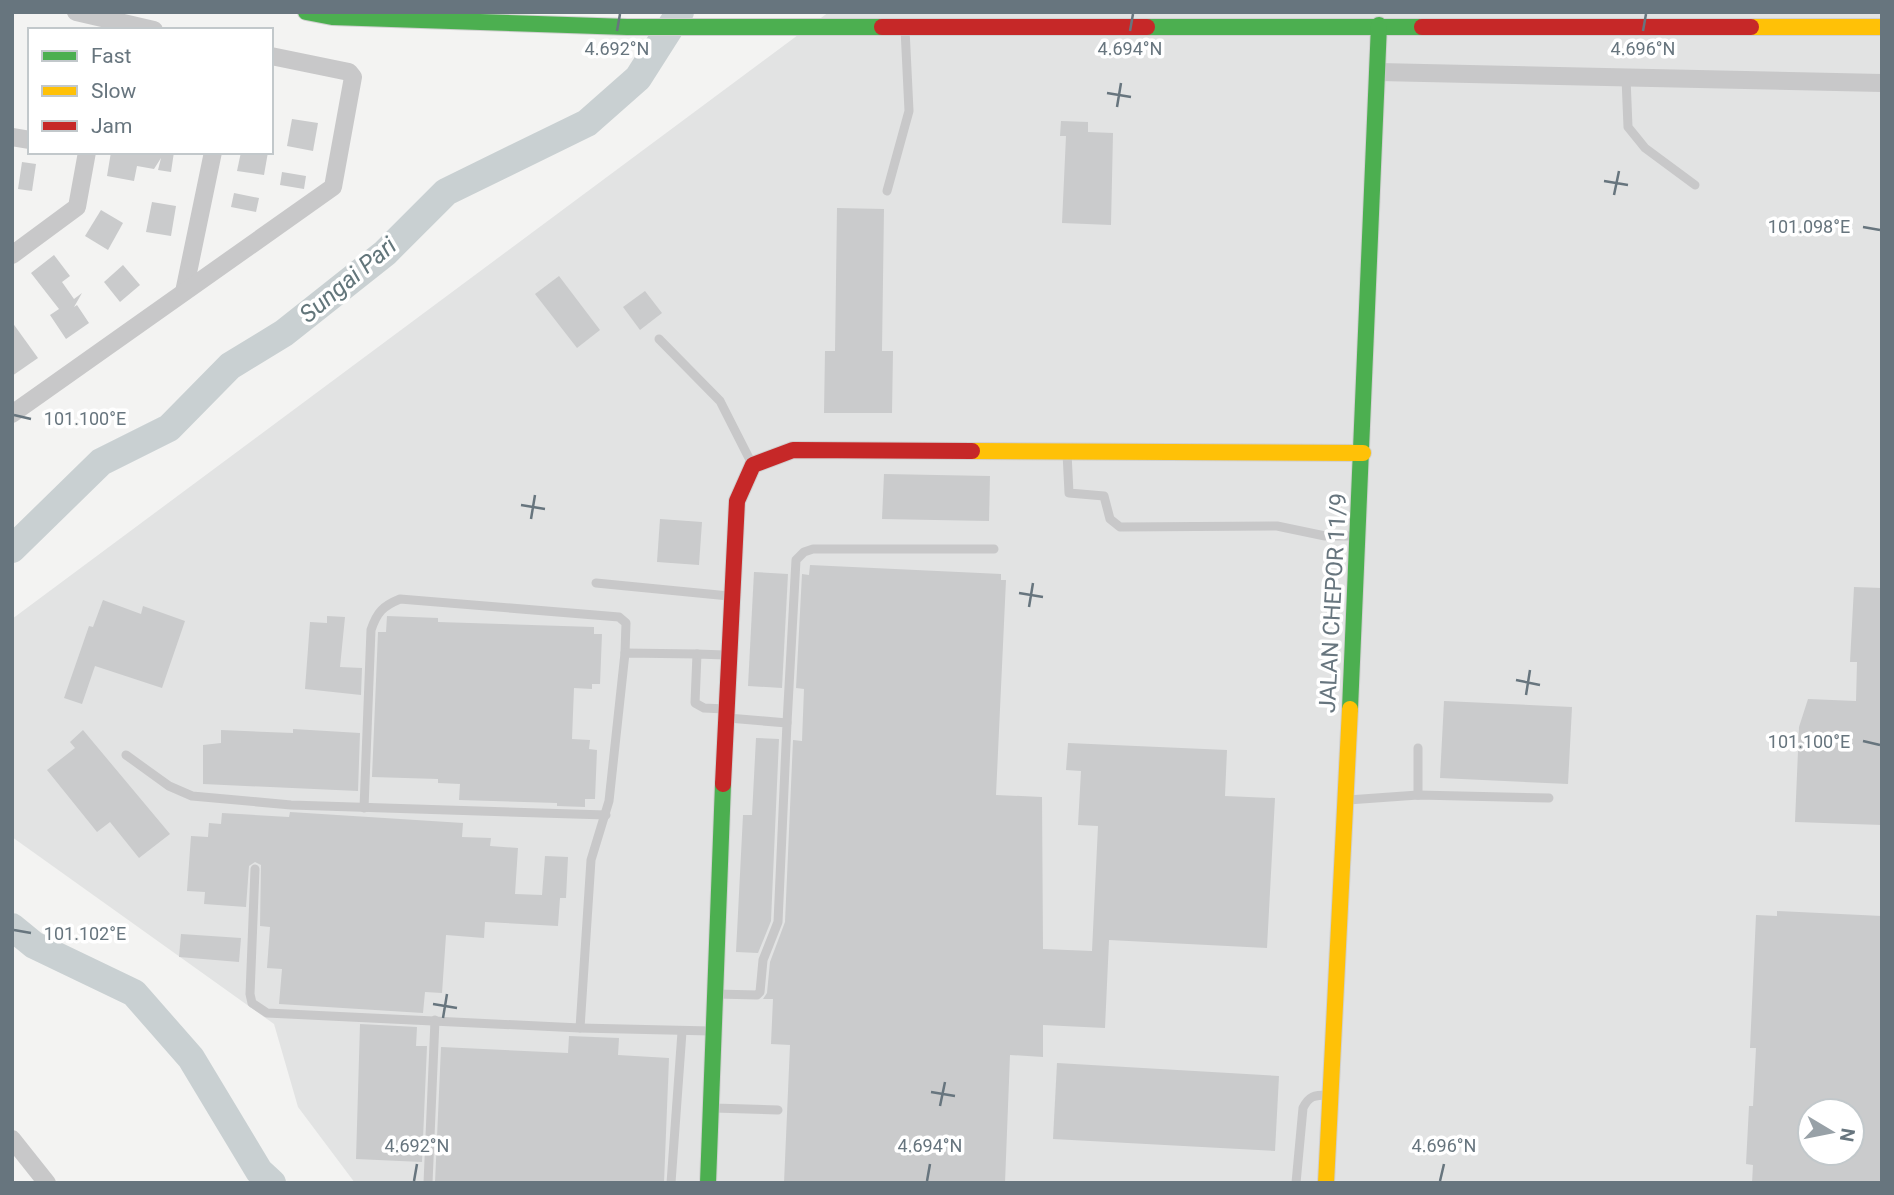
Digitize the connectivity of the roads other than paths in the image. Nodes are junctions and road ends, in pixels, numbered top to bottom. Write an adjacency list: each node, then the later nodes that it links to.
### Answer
1 (76, 12): 4 (street)
2 (306, 12): 6 (street)
3 (1057, 19): 5 (street); 6 (street)
4 (108, 20): 8 (street)
5 (1379, 25): 7 (street); 10 (street, JALAN CHEPOR 11/9)
6 (905, 27): 16 (lane)
7 (1882, 27)
8 (145, 28)
9 (273, 56): 18 (street)
10 (1379, 72): 11 (street); 22 (street, JALAN CHEPOR 11/9)
11 (1626, 78): 12 (street); 15 (lane)
12 (1882, 83)
13 (87, 154): 17 (street)
14 (213, 154): 18 (street)
15 (1695, 185)
16 (887, 191)
17 (12, 256)
18 (184, 292): 20 (street)
19 (659, 339): 23 (lane)
20 (12, 414)
21 (1068, 452): 22 (street); 23 (street); 24 (lane)
22 (1363, 453): 24 (street, JALAN CHEPOR 11/9)
23 (753, 465): 27 (street)
24 (1359, 536): 37 (street, JALAN CHEPOR 11/9)
25 (994, 549): 32 (lane)
26 (596, 583): 27 (lane)
27 (730, 596): 30 (street)
28 (625, 653): 29 (lane); 38 (lane); 39 (lane)
29 (696, 654): 30 (lane); 31 (lane)
30 (728, 655): 31 (street)
31 (727, 713): 32 (lane); 41 (street)
32 (788, 723): 41 (lane)
33 (1418, 748): 35 (lane)
34 (126, 755): 38 (lane)
35 (1418, 795): 36 (lane); 37 (lane)
36 (1549, 798)
37 (1345, 800): 46 (street, JALAN CHEPOR 11/9)
38 (365, 808): 39 (lane)
39 (606, 815): 43 (lane)
40 (255, 869): 42 (lane)
41 (714, 994): 44 (street)
42 (435, 1020): 43 (lane); 51 (lane)
43 (580, 1028): 45 (lane)
44 (714, 1031): 45 (lane); 47 (street)
45 (682, 1032): 52 (lane)
46 (1330, 1095): 54 (lane); 55 (street, JALAN CHEPOR 11/9)
47 (712, 1108): 48 (lane); 53 (street)
48 (778, 1110)
49 (12, 1139): 50 (street)
50 (47, 1183)
51 (428, 1183)
52 (671, 1183)
53 (708, 1183)
54 (1296, 1183)
55 (1326, 1183)

